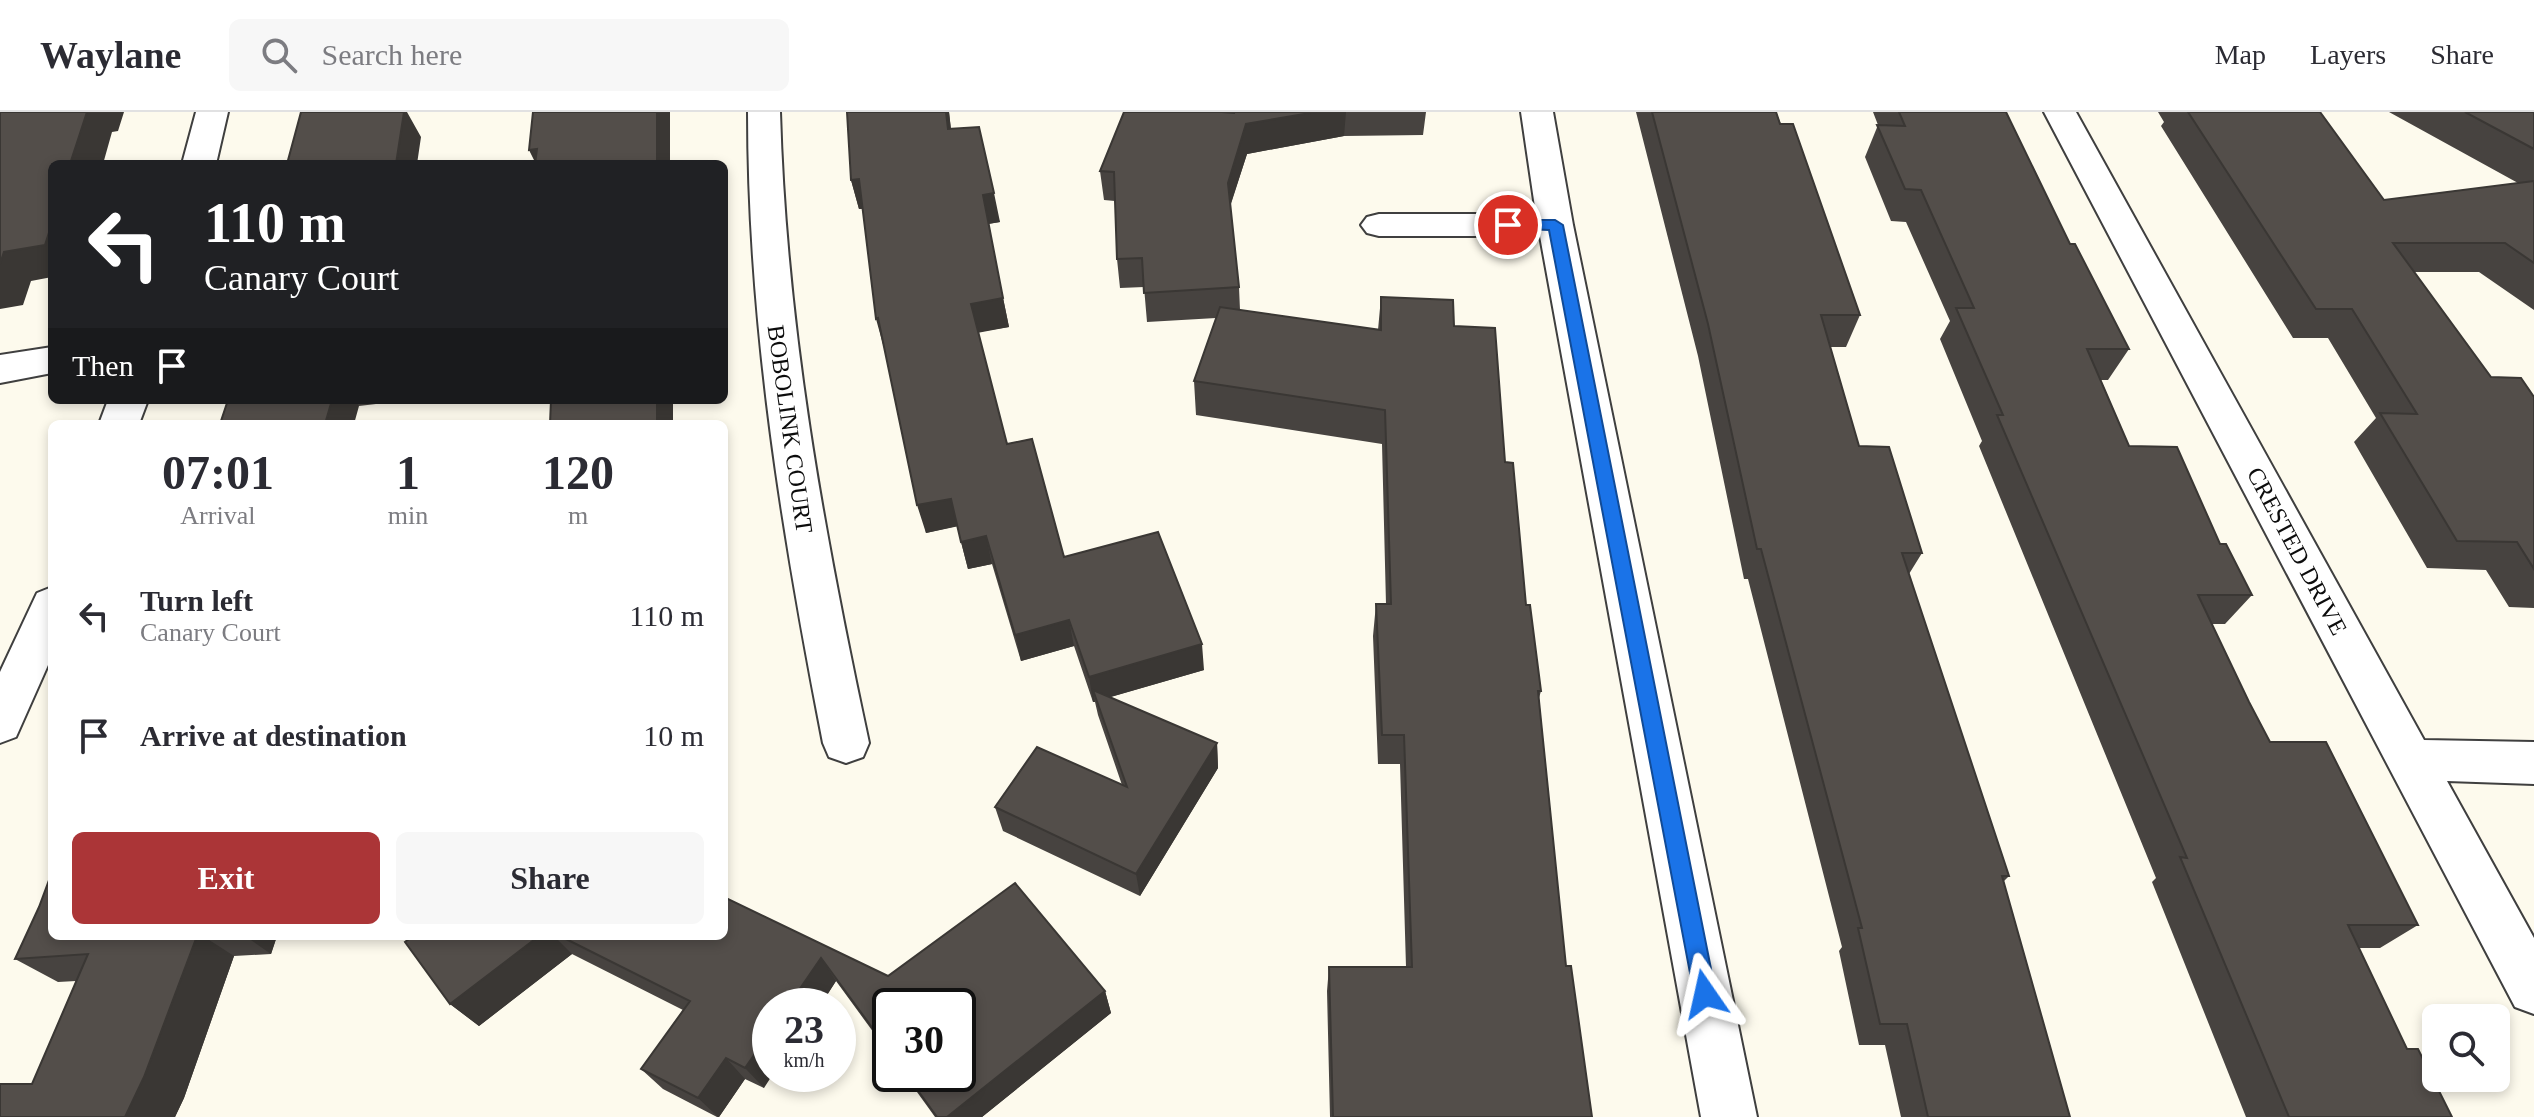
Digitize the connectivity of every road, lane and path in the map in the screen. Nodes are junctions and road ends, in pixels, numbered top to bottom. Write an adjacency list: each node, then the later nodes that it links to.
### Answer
1 (212, 112): 5 (street)
2 (764, 112): 12 (street, BOBOLINK COURT)
3 (1537, 112): 7 (street)
4 (2060, 112): 13 (street, CRESTED DRIVE)
5 (200, 160)
6 (1379, 225): 7 (street)
7 (1555, 225): 16 (street)
8 (48, 361): 9 (street)
9 (0, 369)
10 (48, 614): 11 (street)
11 (0, 723)
12 (846, 743)
13 (2410, 760): 14 (street); 15 (street, CRESTED DRIVE)
14 (2534, 763)
15 (2534, 989)
16 (1729, 1117)

